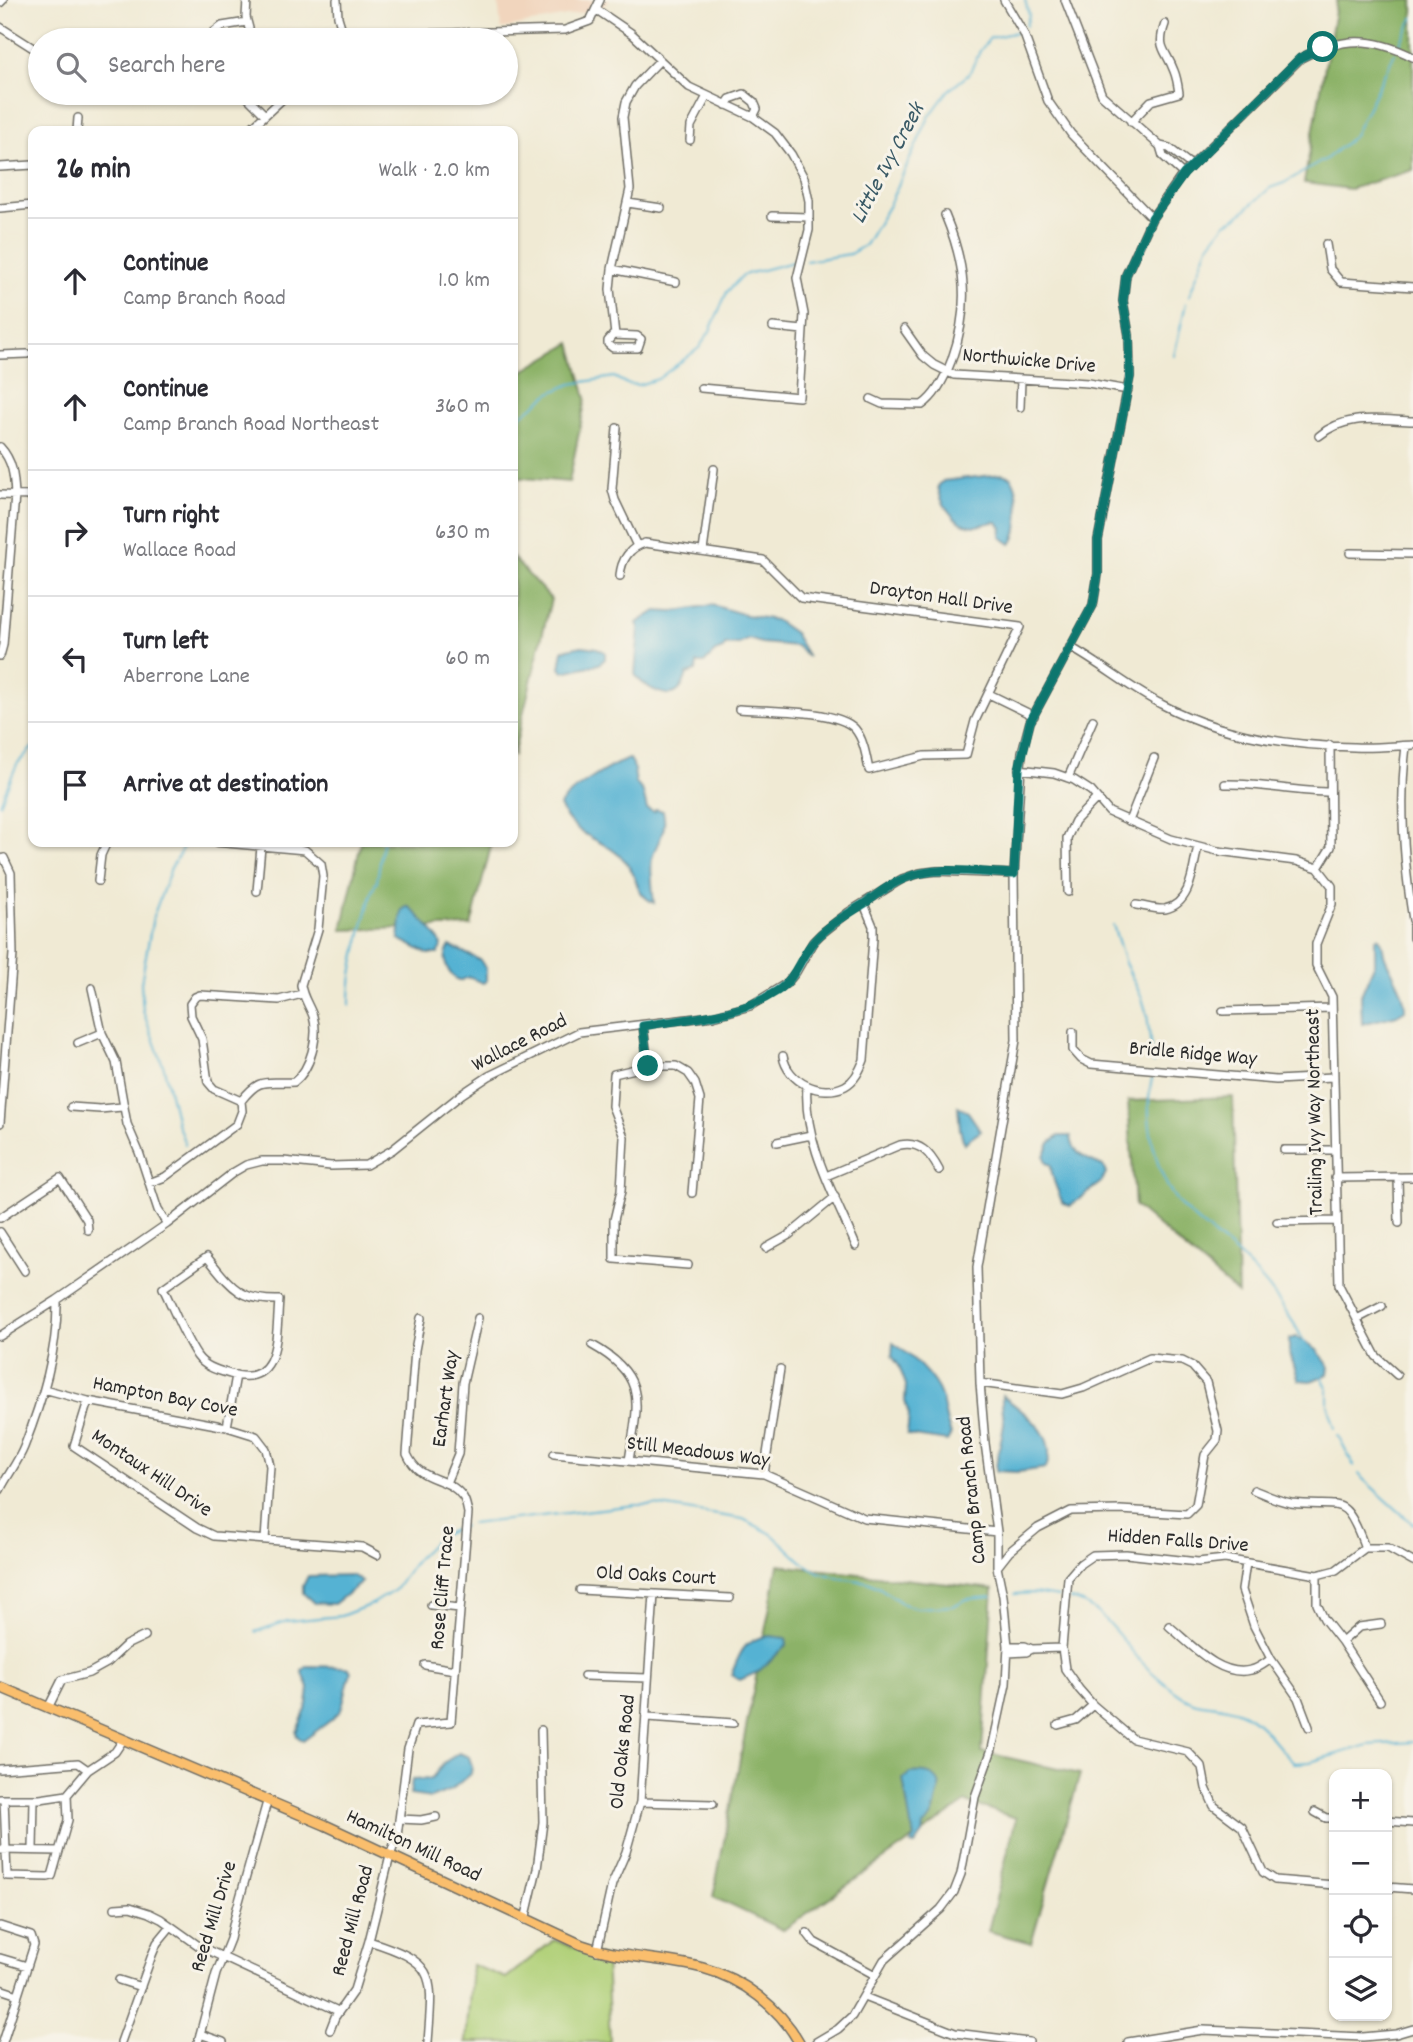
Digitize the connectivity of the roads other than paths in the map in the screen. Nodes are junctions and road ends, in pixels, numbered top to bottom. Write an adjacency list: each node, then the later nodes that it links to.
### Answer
1 (247, 0): 7 (street)
2 (337, 0): 12 (street)
3 (600, 0): 6 (street)
4 (1004, 0): 42 (street)
5 (1065, 0): 24 (street)
6 (597, 10): 13 (street); 16 (street)
7 (247, 22): 10 (street); 11 (street)
8 (1165, 24): 24 (street)
9 (0, 26): 14 (street)
10 (219, 28)
11 (248, 28)
12 (341, 28)
13 (518, 31)
14 (28, 45)
15 (1413, 57): 32 (street)
16 (659, 61): 17 (street); 35 (street)
17 (706, 96): 20 (street); 27 (street)
18 (255, 105): 21 (street)
19 (276, 105): 21 (street)
20 (726, 105): 22 (street); 22 (street)
21 (265, 115): 26 (street)
22 (753, 117): 41 (street)
23 (78, 118): 25 (street)
24 (1131, 122): 28 (street)
25 (77, 126)
26 (253, 126)
27 (690, 140)
28 (1160, 146): 29 (street); 30 (street)
29 (1178, 155): 30 (street); 32 (street)
30 (1171, 163): 34 (street)
31 (28, 165): 33 (street)
32 (1191, 165): 34 (street)
33 (0, 167)
34 (1184, 174): 42 (street)
35 (628, 203): 38 (street); 44 (street)
36 (28, 205): 37 (street)
37 (0, 208)
38 (661, 208)
39 (945, 215): 53 (street)
40 (772, 216): 41 (street)
41 (809, 217): 49 (street)
42 (1152, 218): 56 (street)
43 (1326, 244): 46 (street)
44 (612, 269): 45 (street); 50 (street)
45 (676, 282)
46 (1413, 286)
47 (773, 327): 49 (street)
48 (904, 329): 53 (street, Northwicke Drive)
49 (803, 330): 55 (street)
50 (615, 335)
51 (27, 354): 52 (street)
52 (0, 355)
53 (947, 373): 54 (street, Northwicke Drive); 57 (street)
54 (1021, 380): 56 (street, Northwicke Drive); 58 (street)
55 (701, 387)
56 (1128, 390): 73 (street)
57 (871, 398)
58 (1020, 407)
59 (1413, 421): 61 (street)
60 (617, 428): 67 (street)
61 (1319, 436)
62 (0, 447): 65 (street)
63 (713, 469): 68 (street)
64 (0, 495): 65 (street)
65 (15, 495): 66 (street); 72 (street)
66 (28, 496)
67 (637, 546): 68 (street, Drayton Hall Drive); 71 (street)
68 (703, 551): 75 (street, Drayton Hall Drive)
69 (1350, 553): 70 (street)
70 (1413, 554)
71 (620, 576)
72 (3, 600): 74 (street)
73 (1070, 647): 77 (street, Camp Branch Road); 79 (street)
74 (0, 656)
75 (989, 694): 76 (street, Drayton Hall Drive); 77 (street)
76 (739, 709)
77 (1034, 716): 84 (street, Camp Branch Road)
78 (1093, 720): 85 (street)
79 (1330, 745): 80 (street); 87 (street)
80 (1409, 745): 82 (street)
81 (1154, 758): 89 (street)
82 (1403, 766): 83 (street); 101 (street)
83 (1413, 767)
84 (1019, 769): 85 (street); 95 (street, Camp Branch Road)
85 (1068, 778): 88 (street)
86 (1225, 784): 87 (street)
87 (1330, 792): 94 (street)
88 (1097, 798): 89 (street); 98 (street)
89 (1129, 821): 90 (street)
90 (1198, 846): 94 (street); 100 (street)
91 (104, 847): 96 (street)
92 (261, 847): 97 (street); 105 (street)
93 (4, 858): 108 (street)
94 (1318, 868): 106 (street, Trailing Ivy Way Northeast)
95 (1014, 874): 99 (street, Wallace Road); 156 (street, Camp Branch Road)
96 (98, 881)
97 (257, 891)
98 (1068, 891)
99 (864, 904): 110 (street, Wallace Road); 118 (street)
100 (1136, 905)
101 (1413, 920)
102 (1413, 927): 103 (street)
103 (1413, 938)
104 (93, 988): 112 (street)
105 (302, 994): 119 (street); 119 (street)
106 (1332, 1009): 109 (street); 116 (street, Trailing Ivy Way Northeast)
107 (0, 1010): 108 (street)
108 (9, 1011): 117 (street)
109 (1223, 1011)
110 (643, 1026): 115 (street); 139 (street, Wallace Road)
111 (1073, 1032): 116 (street, Bridle Ridge Way)
112 (102, 1033): 113 (street); 121 (street)
113 (78, 1043)
114 (783, 1056): 118 (street)
115 (648, 1066): 133 (street); 144 (street)
116 (1333, 1077): 126 (street, Trailing Ivy Way Northeast)
117 (2, 1084): 122 (street)
118 (807, 1086): 123 (street)
119 (240, 1101): 132 (street)
120 (71, 1107): 121 (street)
121 (122, 1107): 132 (street)
122 (0, 1123)
123 (811, 1135): 124 (street); 128 (street)
124 (777, 1142)
125 (1284, 1150): 126 (street)
126 (1334, 1150): 131 (street, Trailing Ivy Way Northeast)
127 (939, 1170): 128 (street)
128 (826, 1176): 134 (street)
129 (1398, 1177): 130 (street); 131 (street); 138 (street)
130 (1413, 1177)
131 (1335, 1178): 136 (street, Trailing Ivy Way Northeast)
132 (149, 1182): 139 (street)
133 (692, 1193)
134 (835, 1197): 142 (street); 143 (street)
135 (0, 1217): 140 (street)
136 (1336, 1221): 137 (street); 150 (street, Trailing Ivy Way Northeast)
137 (1278, 1222)
138 (1399, 1223)
139 (167, 1224): 146 (street, Wallace Road)
140 (88, 1230)
141 (0, 1232): 145 (street)
142 (856, 1246)
143 (765, 1248)
144 (688, 1265)
145 (25, 1271)
146 (57, 1300): 151 (street, Wallace Road); 157 (street)
147 (1382, 1306): 150 (street)
148 (421, 1318): 163 (street, Rose Cliff Trace)
149 (478, 1318): 163 (street, Earhart Way)
150 (1357, 1319): 154 (street, Trailing Ivy Way Northeast)
151 (0, 1336)
152 (592, 1345): 161 (street)
153 (780, 1369): 162 (street)
154 (1397, 1375)
155 (236, 1376): 155 (street); 159 (street)
156 (980, 1383): 166 (street, Camp Branch Road); 172 (street)
157 (44, 1389): 158 (street, Hampton Bay Cove); 164 (street)
158 (88, 1401): 159 (street, Hampton Bay Cove); 167 (street, Montaux Hill Drive)
159 (227, 1427): 167 (street, Hampton Bay Cove)
160 (554, 1454): 161 (street, Still Meadows Way)
161 (629, 1461): 162 (street, Still Meadows Way)
162 (764, 1474): 166 (street, Still Meadows Way)
163 (446, 1483): 178 (street, Rose Cliff Trace)
164 (0, 1490)
165 (1254, 1490): 168 (street)
166 (997, 1532): 172 (street, Camp Branch Road)
167 (265, 1540): 169 (street, Montaux Hill Drive)
168 (1365, 1548): 170 (street); 173 (street)
169 (377, 1555)
170 (1413, 1562)
171 (1246, 1563): 173 (street, Hidden Falls Drive); 183 (street, Hidden Falls Drive); 185 (street)
172 (997, 1567): 184 (street, Camp Branch Road)
173 (1318, 1575): 182 (street)
174 (580, 1590): 175 (street, Old Oaks Court)
175 (654, 1594): 176 (street, Old Oaks Court); 189 (street, Old Oaks Road)
176 (730, 1598)
177 (431, 1605): 178 (street)
178 (460, 1608): 187 (street, Rose Cliff Trace)
179 (1381, 1624): 182 (street)
180 (1169, 1626): 185 (street)
181 (145, 1636): 193 (street)
182 (1342, 1642): 191 (street)
183 (1062, 1648): 184 (street); 192 (street, Hidden Falls Drive)
184 (1008, 1650): 231 (street, Camp Branch Road)
185 (1271, 1659): 197 (street)
186 (425, 1665): 187 (street)
187 (455, 1670): 211 (street, Rose Cliff Trace)
188 (584, 1676): 189 (street)
189 (648, 1678): 194 (street, Old Oaks Road)
190 (0, 1686): 193 (main road, Hamilton Mill Road)
191 (1380, 1701)
192 (1093, 1705): 196 (street); 218 (street, Hidden Falls Drive)
193 (48, 1708): 199 (main road, Hamilton Mill Road)
194 (648, 1717): 195 (street); 206 (street, Old Oaks Road)
195 (733, 1723)
196 (1058, 1725)
197 (1309, 1727)
198 (541, 1730): 222 (street)
199 (123, 1740): 201 (street); 205 (main road, Hamilton Mill Road)
200 (0, 1769): 201 (street)
201 (88, 1770): 202 (street)
202 (68, 1794): 204 (street); 216 (street)
203 (2, 1799): 204 (street); 215 (street)
204 (34, 1799): 214 (street)
205 (267, 1802): 217 (main road, Hamilton Mill Road); 228 (street, Reed Mill Drive)
206 (640, 1802): 207 (street); 227 (street, Old Oaks Road)
207 (713, 1804)
208 (1315, 1812): 210 (street)
209 (436, 1817): 211 (street)
210 (1329, 1818)
211 (399, 1819): 217 (street, Rose Cliff Trace)
212 (1392, 1821): 213 (street)
213 (1413, 1823)
214 (33, 1849): 215 (street); 216 (street)
215 (4, 1850): 216 (street)
216 (59, 1851)
217 (390, 1856): 222 (main road, Hamilton Mill Road); 226 (street, Reed Mill Road)
218 (1329, 1885)
219 (1392, 1887): 220 (street)
220 (1413, 1889)
221 (116, 1908): 224 (street)
222 (525, 1920): 227 (main road, Hamilton Mill Road)
223 (0, 1926): 230 (street)
224 (171, 1926): 228 (street); 233 (street)
225 (807, 1933): 231 (street)
226 (369, 1941): 237 (street, Reed Mill Road); 245 (street)
227 (597, 1951): 246 (main road, Hamilton Mill Road)
228 (223, 1957): 237 (street); 240 (street, Reed Mill Drive)
229 (0, 1958): 230 (street)
230 (27, 1966): 235 (street)
231 (875, 1976): 236 (street, Camp Branch Road)
232 (119, 1980): 233 (street)
233 (141, 1987): 243 (street)
234 (0, 1989): 235 (street)
235 (18, 1995): 242 (street)
236 (864, 1997): 247 (street, Camp Branch Road); 248 (street)
237 (338, 2011): 239 (street, Reed Mill Road)
238 (1413, 2029): 241 (street)
239 (330, 2030)
240 (199, 2038): 244 (street)
241 (1337, 2039): 249 (street)
242 (3, 2042)
243 (121, 2042)
244 (223, 2042)
245 (428, 2042)
246 (799, 2042)
247 (816, 2042)
248 (1029, 2042)
249 (1128, 2042)

